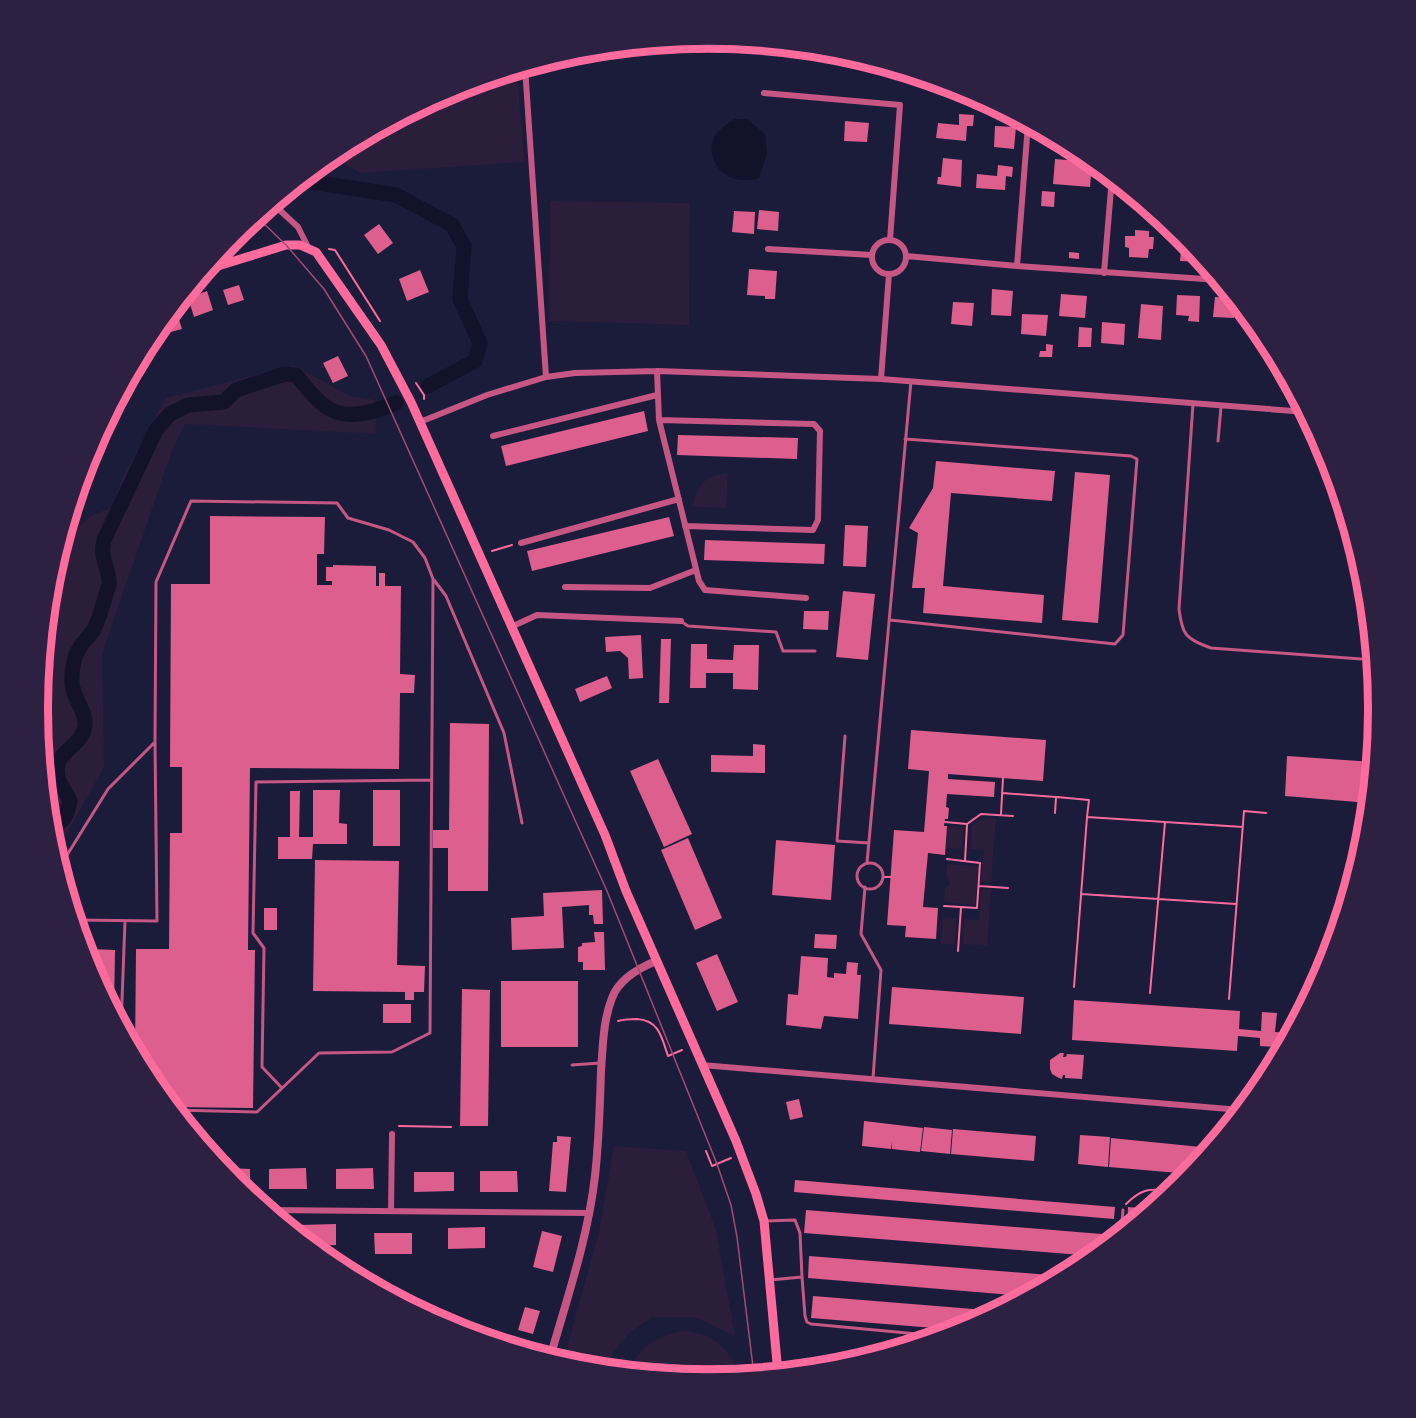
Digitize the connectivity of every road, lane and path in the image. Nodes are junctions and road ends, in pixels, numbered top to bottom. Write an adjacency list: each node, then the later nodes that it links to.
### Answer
1 (520, 76): 2 (lane)
2 (526, 76): 18 (street)
3 (764, 93): 7 (street)
4 (1027, 131): 13 (street)
5 (1111, 186): 14 (street)
6 (278, 209): 8 (street)
7 (890, 240): 10 (street); 11 (street)
8 (308, 247): 12 (main road); 26 (main road)
9 (768, 249): 10 (street)
10 (872, 255): 15 (street)
11 (906, 256): 13 (street); 15 (street)
12 (220, 265)
13 (1017, 266): 14 (street)
14 (1104, 273): 16 (street)
15 (889, 274): 19 (street)
16 (1208, 278)
17 (657, 371): 18 (street); 19 (street); 21 (street)
18 (546, 377): 26 (street)
19 (881, 379): 20 (street)
20 (910, 381): 22 (street); 28 (lane)
21 (657, 395): 25 (street); 27 (street)
22 (1193, 403): 23 (street); 42 (lane)
23 (1221, 405): 24 (street); 29 (lane)
24 (1297, 411)
25 (660, 420): 30 (street); 31 (street)
26 (420, 422): 33 (main road)
27 (493, 436)
28 (905, 439): 38 (lane); 38 (lane)
29 (1218, 441)
30 (679, 499): 31 (street); 32 (street)
31 (685, 526): 34 (street)
32 (521, 543): 33 (path)
33 (479, 555): 40 (main road)
34 (696, 570): 36 (street); 37 (street)
35 (433, 579): 44 (lane); 46 (lane); 56 (lane)
36 (565, 587)
37 (806, 598)
38 (890, 620): 59 (lane)
39 (681, 621): 40 (street); 41 (lane)
40 (511, 627): 77 (main road)
41 (815, 651)
42 (1361, 659)
43 (845, 736): 59 (lane)
44 (155, 742): 60 (lane); 75 (lane)
45 (1004, 778): 47 (path)
46 (430, 780): 88 (lane); 88 (lane)
47 (1002, 793): 48 (path); 51 (path)
48 (1056, 797): 49 (path); 53 (path)
49 (1055, 813)
50 (1266, 813): 58 (path)
51 (1000, 815): 52 (path); 57 (path)
52 (1013, 816)
53 (1087, 817): 55 (path); 69 (path)
54 (945, 822): 57 (path)
55 (1165, 822): 58 (path); 70 (path)
56 (522, 823)
57 (968, 824): 62 (path)
58 (1243, 827): 71 (path)
59 (869, 843): 63 (lane)
60 (65, 858)
61 (947, 859): 62 (path)
62 (965, 861): 66 (path)
63 (867, 863): 64 (lane); 67 (lane)
64 (883, 877): 65 (path); 67 (lane)
65 (891, 877)
66 (979, 886): 68 (path); 73 (path)
67 (865, 887): 87 (lane)
68 (1008, 888)
69 (1081, 894): 70 (path); 78 (path)
70 (1158, 899): 71 (path); 79 (path)
71 (1236, 904): 80 (path)
72 (944, 906): 73 (path)
73 (961, 907): 76 (path)
74 (83, 920): 75 (lane)
75 (125, 921): 81 (lane)
76 (958, 951)
77 (656, 960): 82 (street); 83 (main road)
78 (1074, 987)
79 (1150, 993)
80 (1228, 999)
81 (122, 1012)
82 (605, 1022): 83 (path); 84 (street)
83 (693, 1046): 86 (main road)
84 (602, 1063): 85 (lane); 99 (street)
85 (572, 1065)
86 (702, 1065): 87 (street); 100 (main road)
87 (873, 1079): 89 (street)
88 (282, 1088): 90 (lane)
89 (1229, 1109)
90 (183, 1110)
91 (451, 1127): 92 (path)
92 (392, 1134): 98 (street)
93 (706, 1151): 94 (path)
94 (722, 1162)
95 (1160, 1190): 97 (path)
96 (279, 1210): 98 (street)
97 (1123, 1210): 101 (lane)
98 (391, 1211): 99 (street)
99 (590, 1213): 105 (street)
100 (764, 1221): 102 (lane); 103 (main road)
101 (1122, 1223)
102 (802, 1277): 103 (lane); 104 (lane)
103 (769, 1280): 106 (main road)
104 (919, 1334)
105 (552, 1350)
106 (777, 1365)

